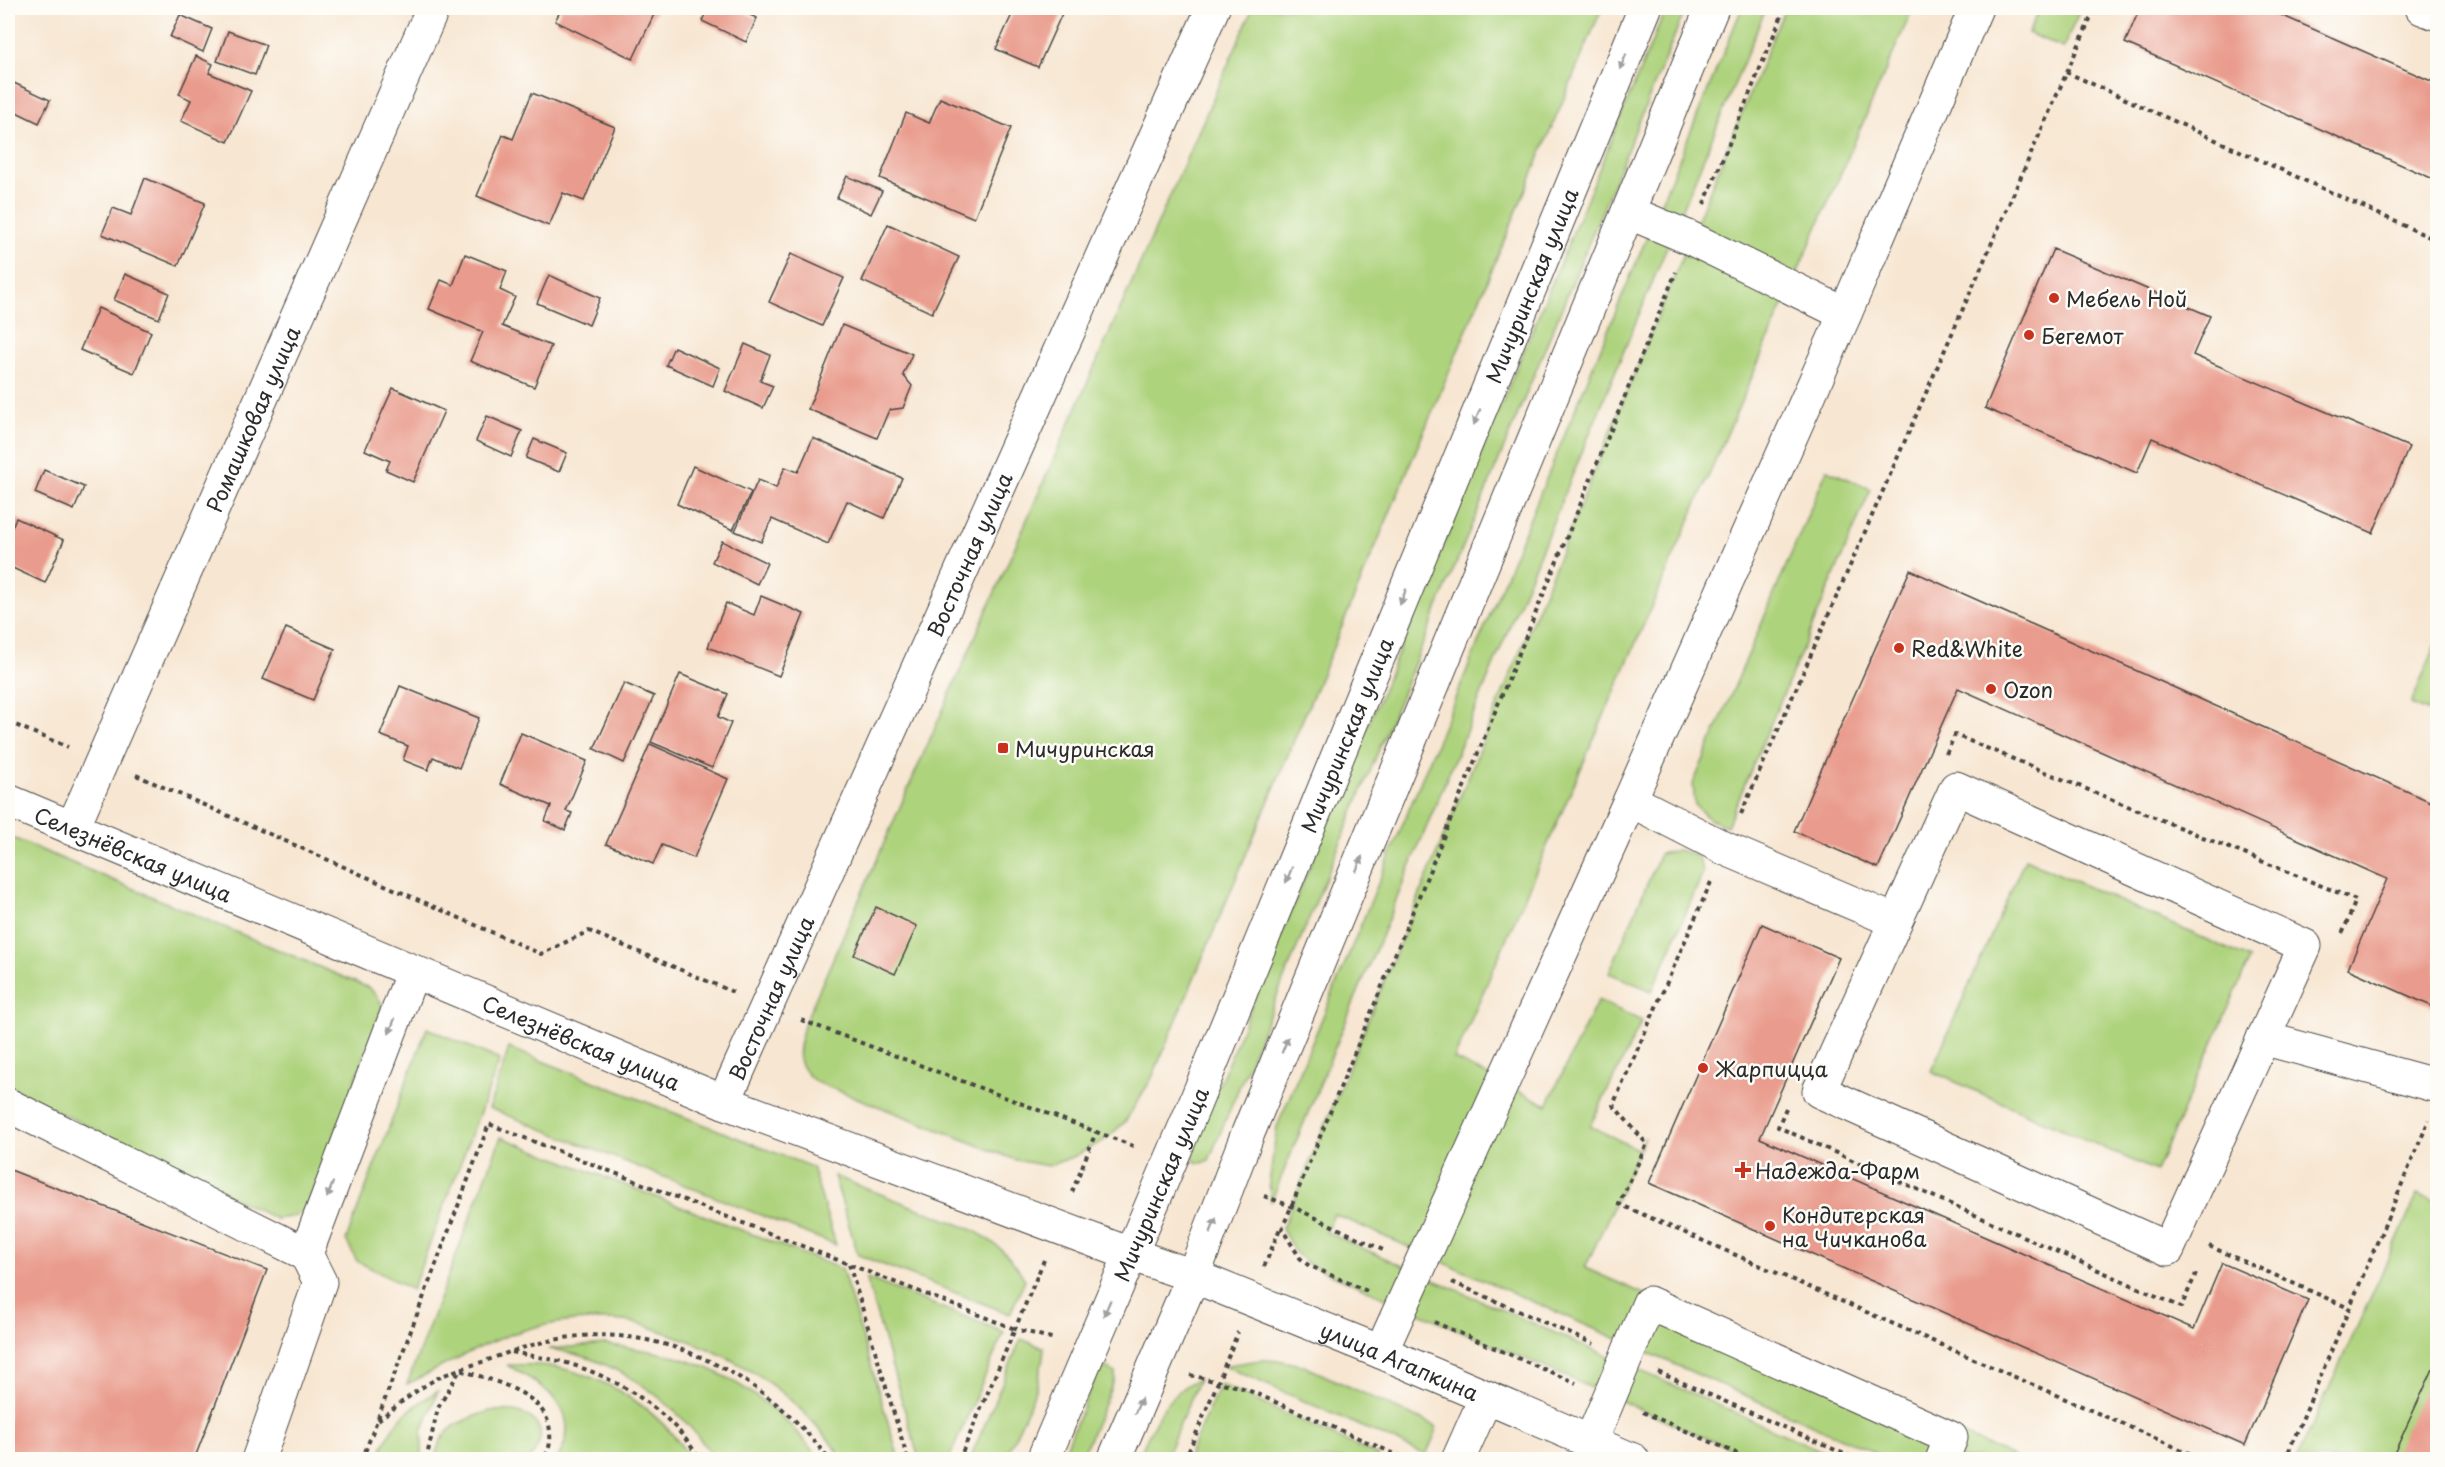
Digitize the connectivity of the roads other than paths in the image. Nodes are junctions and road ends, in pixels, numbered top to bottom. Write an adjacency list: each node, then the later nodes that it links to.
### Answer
1 (433, 8): 12 (main road, Ромашковая улица)
2 (1213, 8): 17 (main road, Восточная улица)
3 (1645, 8): 20 (main road, Мичуринская улица, one-way to 20)
4 (1712, 8): 8 (main road)
5 (1976, 8): 9 (main road)
6 (2422, 8): 7 (main road)
7 (2438, 14)
8 (1628, 212): 9 (main road); 22 (main road, one-way to 8)
9 (1845, 314): 10 (main road)
10 (1630, 800): 13 (main road); 23 (main road)
11 (8, 801): 12 (main road, Селезнёвская улица)
12 (72, 829): 14 (main road, Селезнёвская улица)
13 (1895, 921): 15 (main road); 15 (main road)
14 (413, 971): 17 (main road, Селезнёвская улица); 19 (main road, one-way to 19)
15 (2263, 1038): 16 (main road)
16 (2435, 1100)
17 (724, 1102): 20 (main road, Селезнёвская улица)
18 (8, 1105): 19 (main road)
19 (306, 1254): 26 (main road)
20 (1130, 1254): 21 (main road, Селезнёвская улица); 27 (main road, Мичуринская улица, one-way to 27)
21 (1162, 1266): 22 (main road, улица Агапкина)
22 (1193, 1276): 23 (main road, улица Агапкина); 28 (main road, one-way to 22)
23 (1382, 1352): 24 (main road, улица Агапкина)
24 (1486, 1397): 25 (main road, улица Агапкина); 29 (main road)
25 (1591, 1441): 30 (main road, улица Агапкина); 31 (main road)
26 (258, 1460)
27 (1043, 1460)
28 (1114, 1460)
29 (1458, 1460)
30 (1633, 1460)
31 (1942, 1460)

